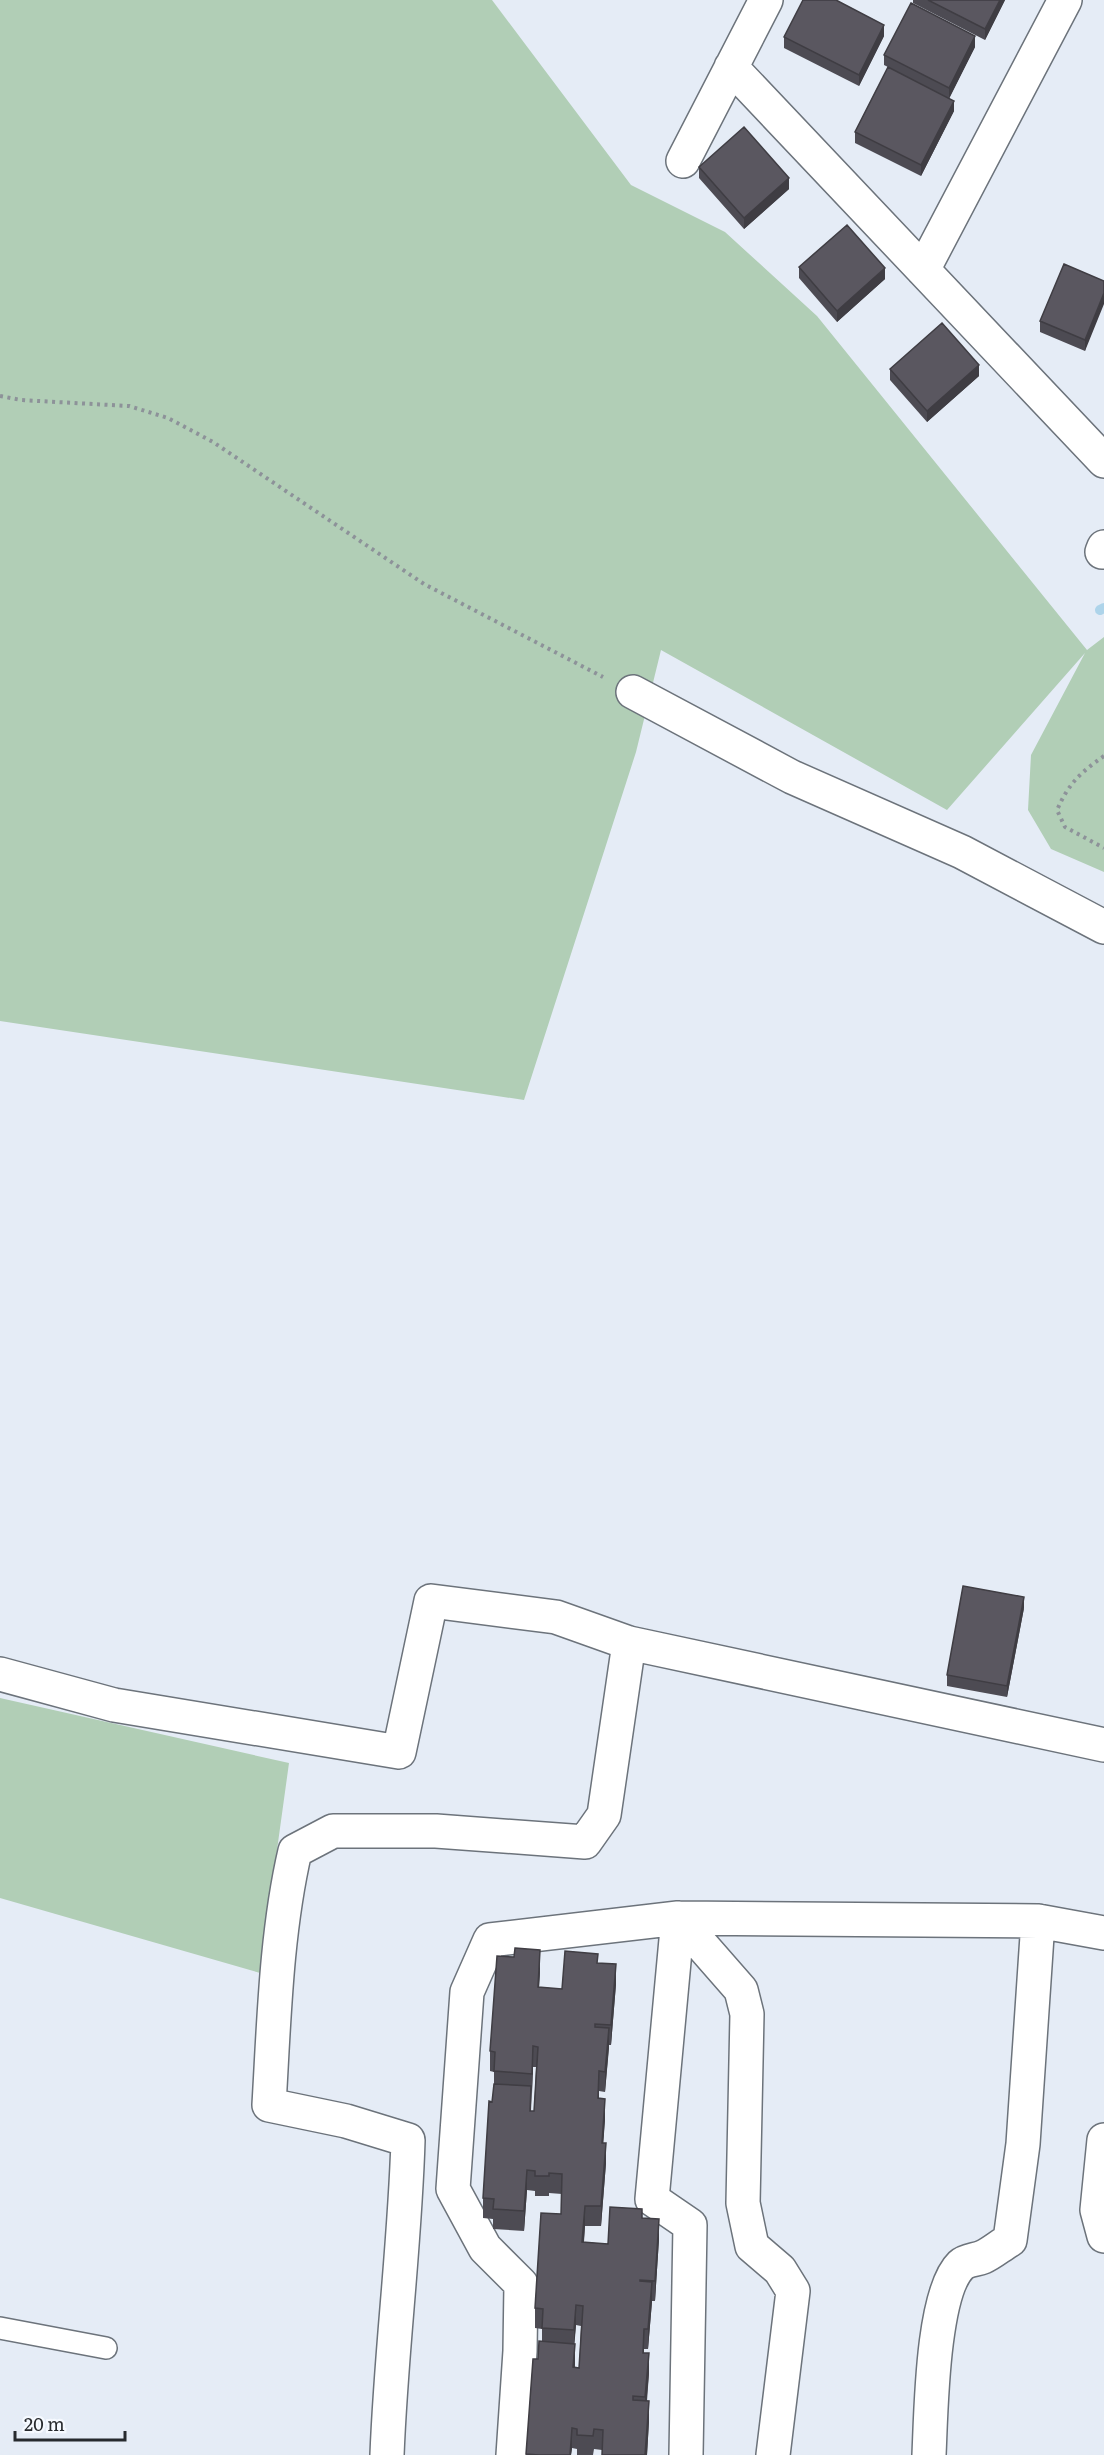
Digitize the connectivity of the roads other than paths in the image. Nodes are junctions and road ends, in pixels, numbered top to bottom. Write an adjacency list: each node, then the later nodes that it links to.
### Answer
1 (766, 0): 3 (street)
2 (1065, 0): 5 (street)
3 (731, 67): 4 (street); 5 (street)
4 (683, 161)
5 (923, 270): 6 (street)
6 (1104, 461)
7 (633, 692): 8 (street)
8 (1104, 927)
9 (629, 1643): 10 (street); 11 (street); 19 (street)
10 (0, 1674)
11 (1104, 1745)
12 (678, 1918): 13 (street); 20 (street); 21 (street); 22 (street)
13 (1038, 1921): 14 (street); 23 (street)
14 (1104, 1933)
15 (1104, 2140): 16 (street)
16 (1104, 2236)
17 (0, 2328): 18 (lane)
18 (106, 2348)
19 (387, 2455)
20 (513, 2455)
21 (686, 2455)
22 (773, 2455)
23 (929, 2455)

